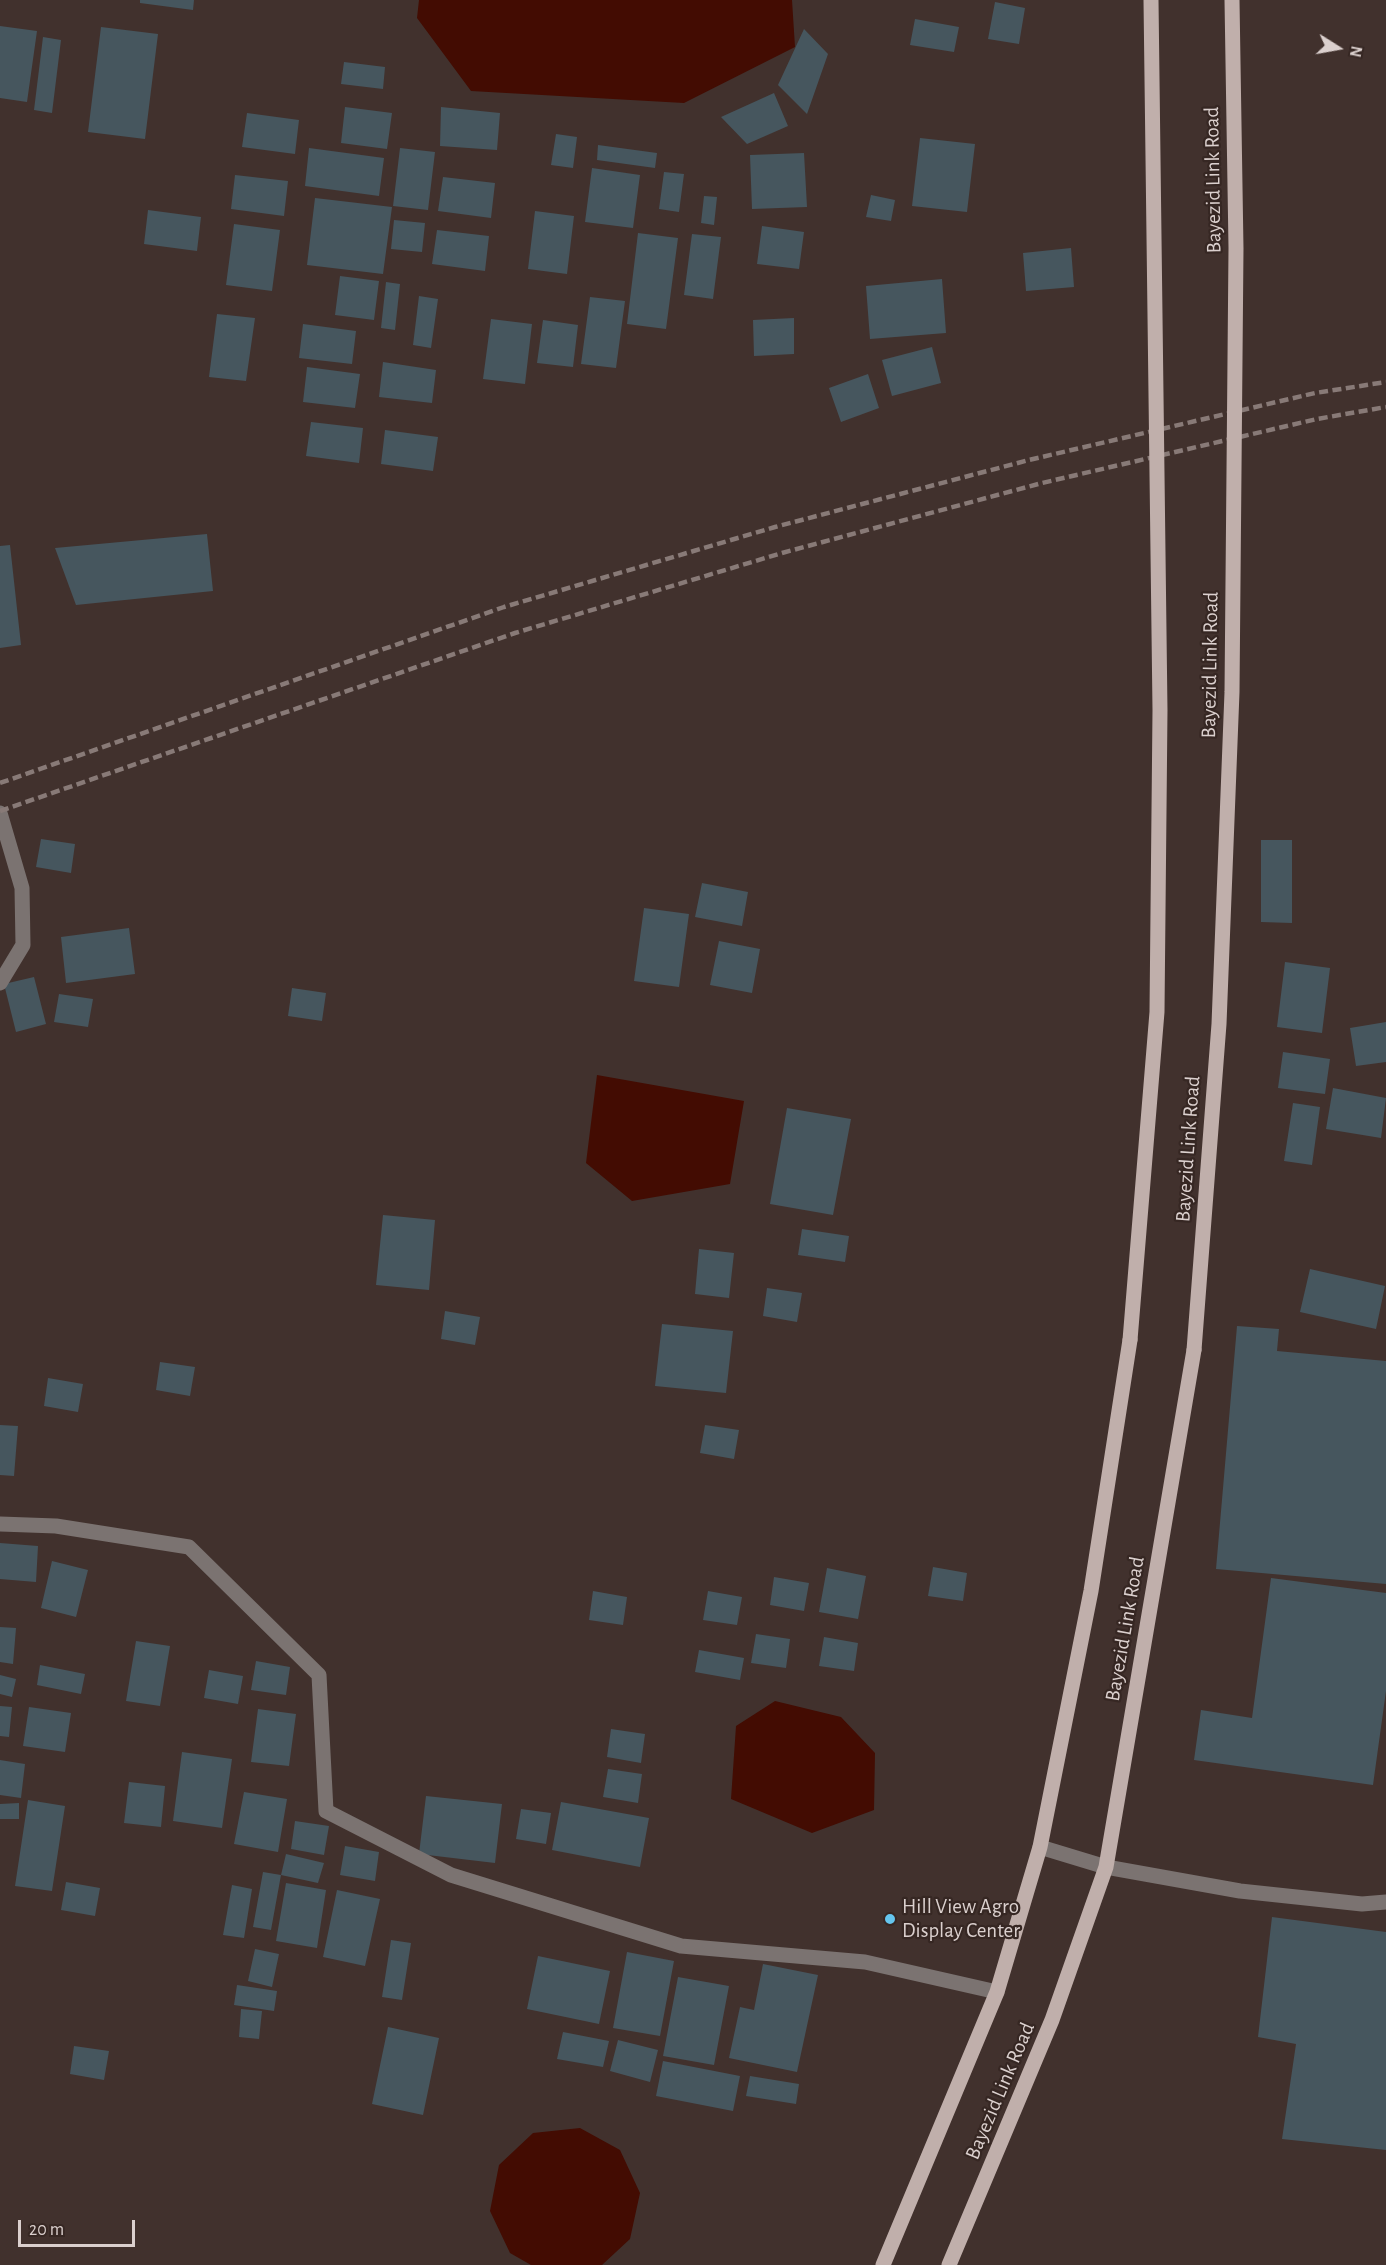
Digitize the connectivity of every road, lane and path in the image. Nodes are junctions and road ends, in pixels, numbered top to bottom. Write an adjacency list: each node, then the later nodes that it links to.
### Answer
1 (1152, 0): 6 (main road, Bayezid Link Road, bridge)
2 (1232, 0): 7 (main road, Bayezid Link Road, bridge)
3 (0, 813): 4 (street)
4 (0, 983)
5 (0, 1524): 9 (street)
6 (1040, 1847): 7 (street); 9 (main road, Bayezid Link Road)
7 (1106, 1867): 8 (street); 11 (main road, Bayezid Link Road)
8 (1386, 1902)
9 (997, 1992): 10 (main road, Bayezid Link Road)
10 (884, 2265)
11 (949, 2265)

